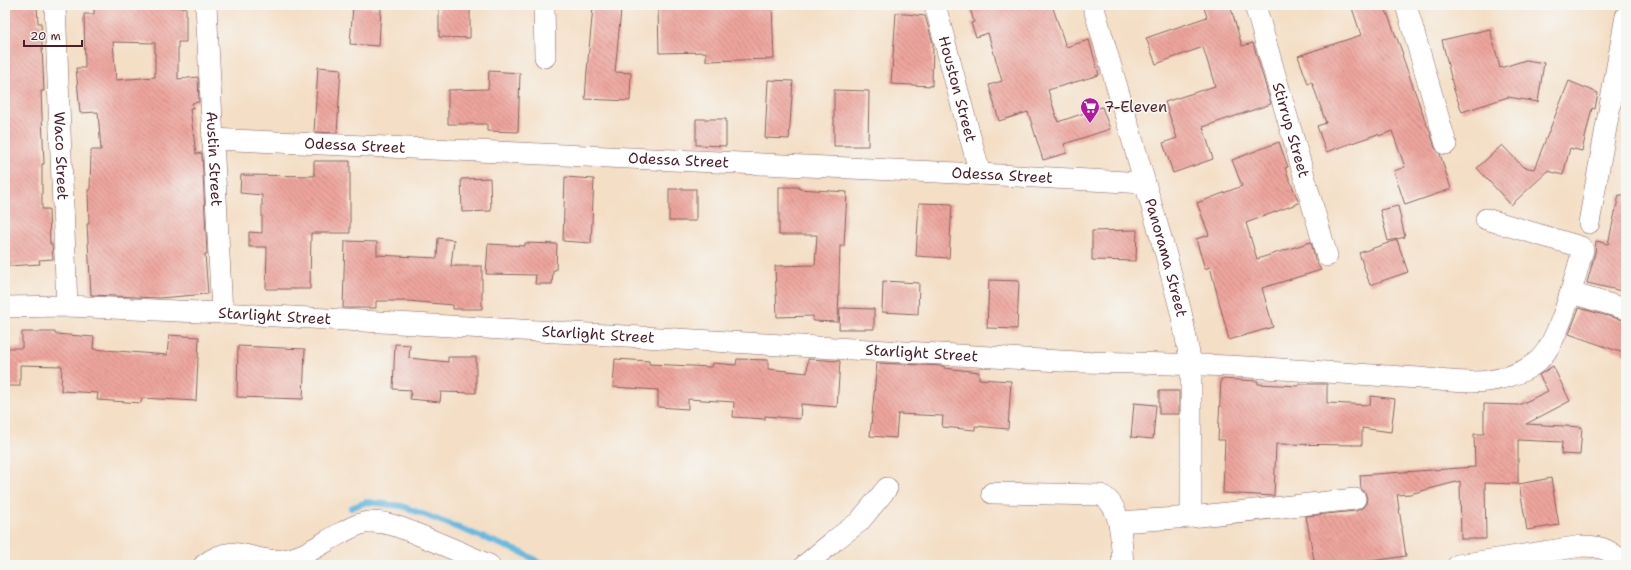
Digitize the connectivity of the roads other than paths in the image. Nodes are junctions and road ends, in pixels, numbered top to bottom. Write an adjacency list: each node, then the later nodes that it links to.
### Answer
1 (55, 5): 18 (street, Waco Street)
2 (206, 5): 10 (street, Austin Street)
3 (544, 5): 9 (street)
4 (935, 5): 12 (street, Houston Street)
5 (1093, 5): 13 (street, Panorama Street)
6 (1255, 5): 16 (street, Stirrup Street)
7 (1406, 5): 11 (street)
8 (1626, 16): 15 (street)
9 (544, 57)
10 (212, 139): 12 (street, Odessa Street); 21 (street, Austin Street)
11 (1446, 144)
12 (980, 174): 13 (street, Odessa Street)
13 (1145, 183): 22 (street, Panorama Street)
14 (1486, 218): 17 (street, Starlight Street)
15 (1589, 223)
16 (1327, 256)
17 (1571, 293): 20 (street); 22 (street, Starlight Street)
18 (67, 306): 19 (street, Starlight Street); 21 (street, Starlight Street)
19 (5, 307)
20 (1626, 309)
21 (222, 313): 22 (street, Starlight Street)
22 (1191, 364): 26 (street, Panorama Street)
23 (887, 488): 31 (street)
24 (992, 493): 27 (street)
25 (1355, 498): 26 (street)
26 (1191, 517): 27 (street)
27 (1119, 522): 32 (street)
28 (1626, 564): 33 (street)
29 (204, 565): 30 (street)
30 (488, 565)
31 (805, 565)
32 (1123, 565)
33 (1458, 565)

